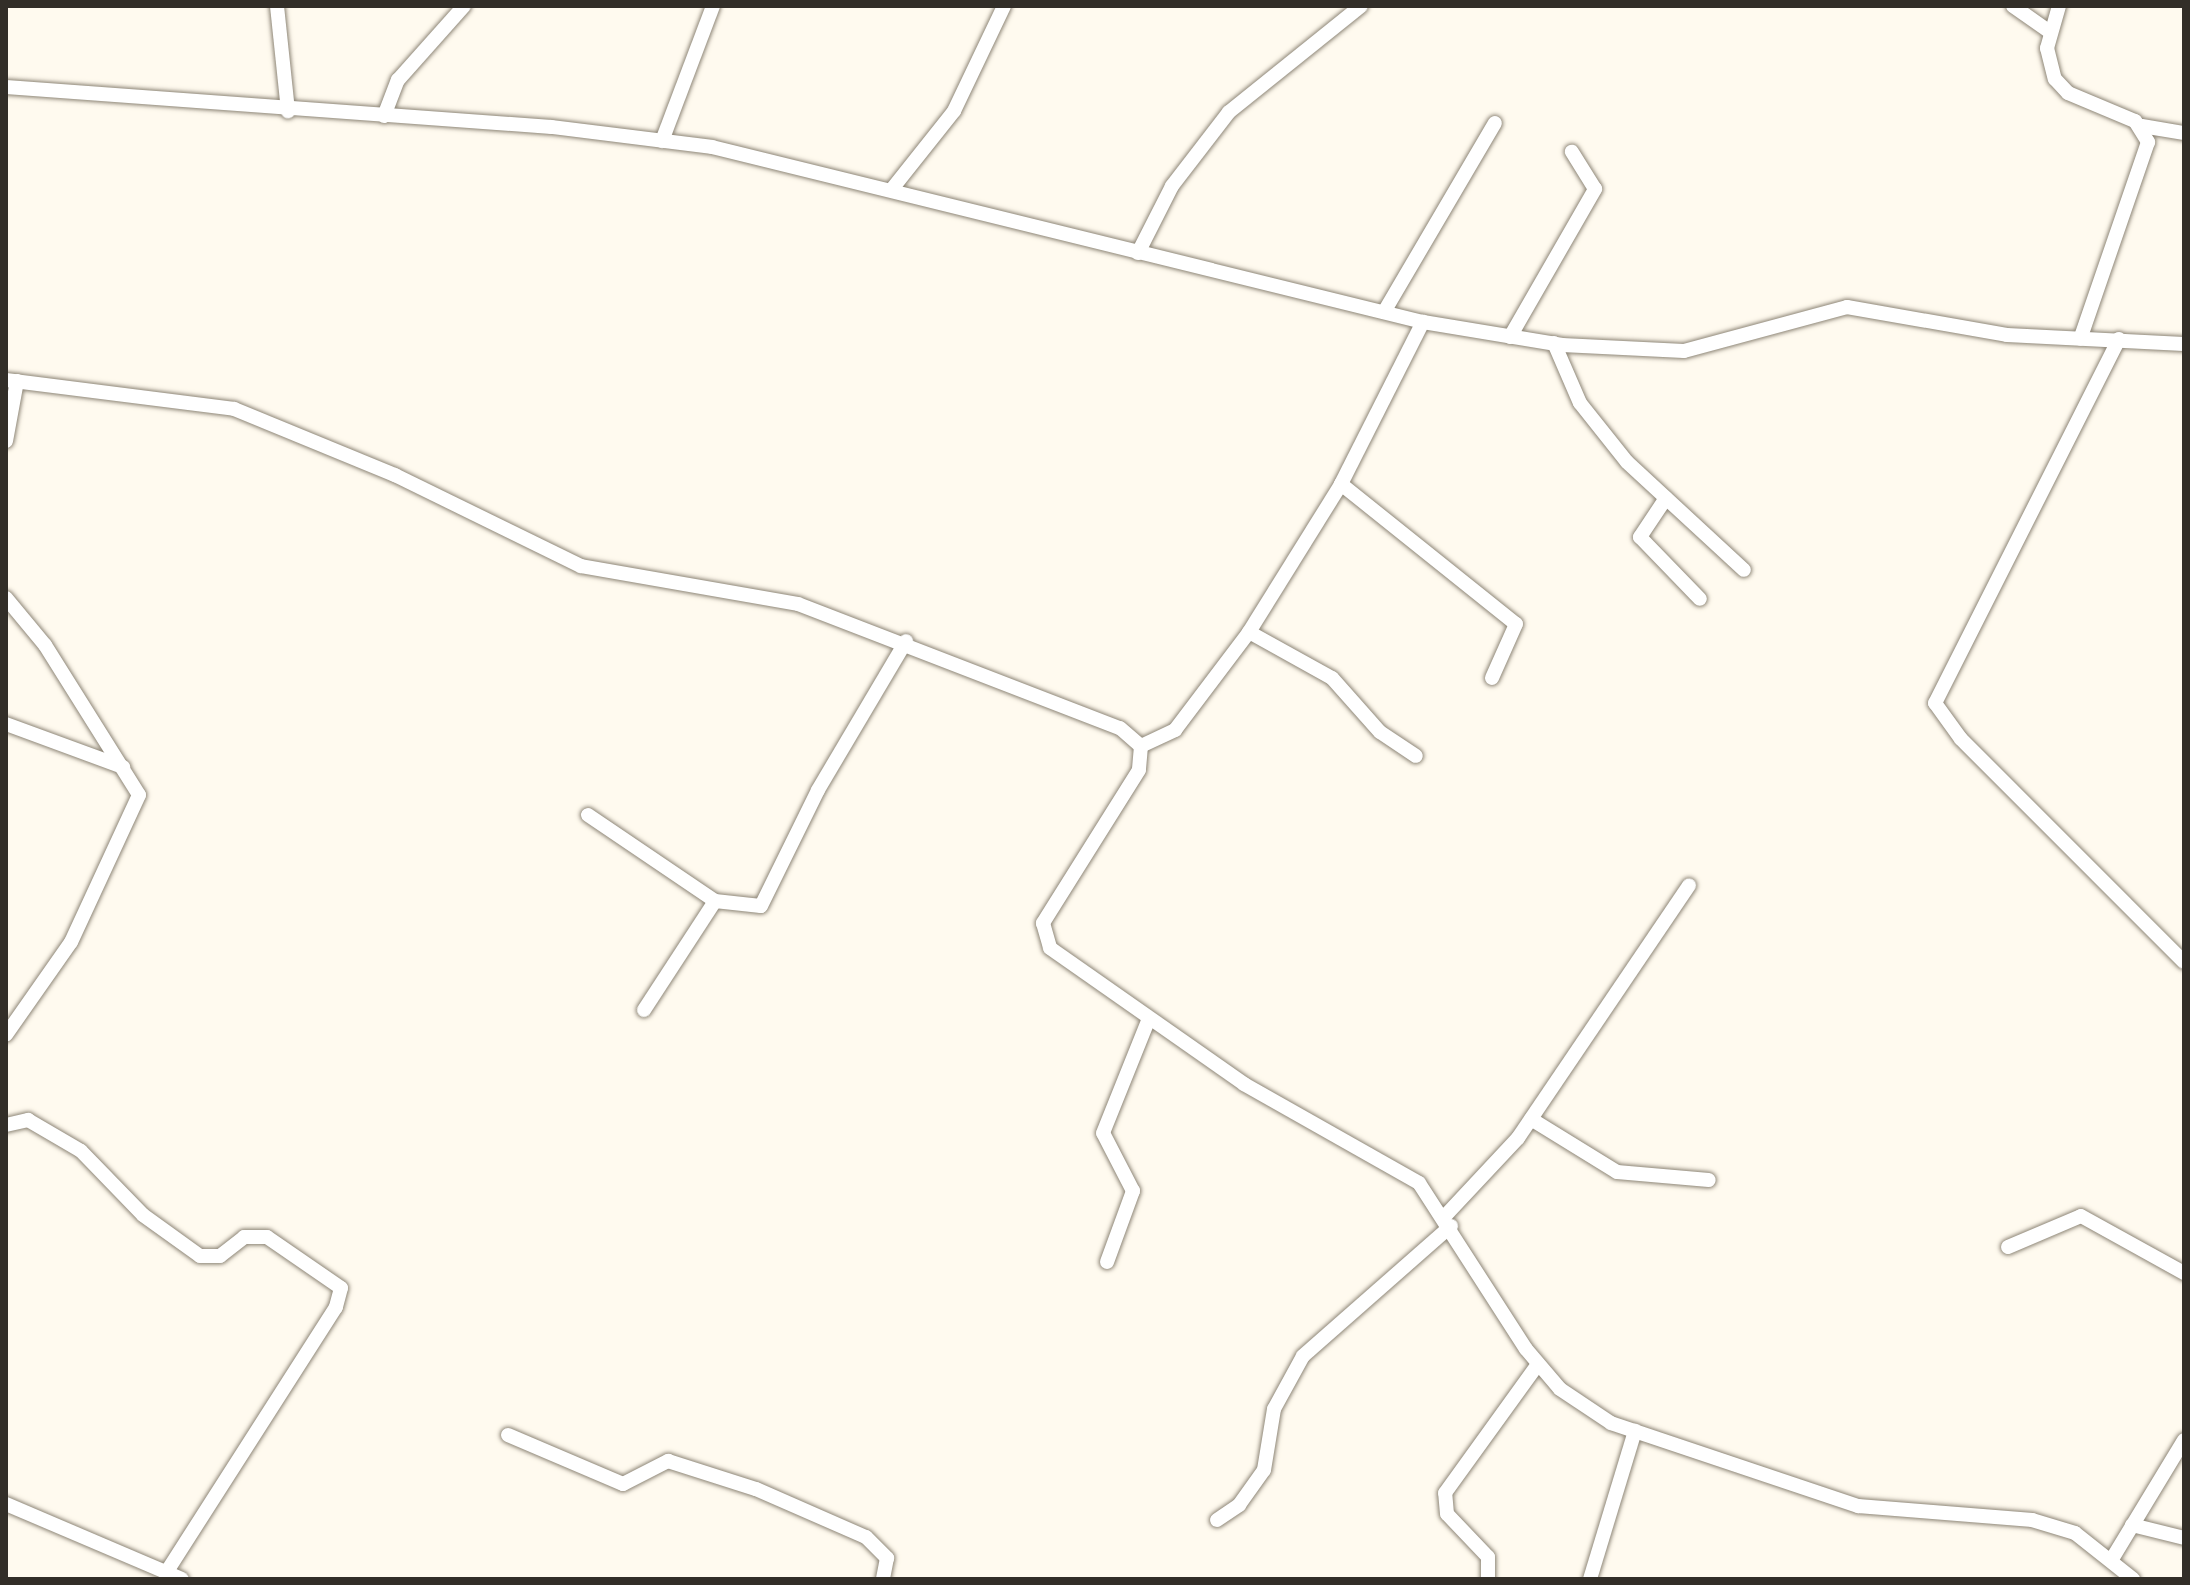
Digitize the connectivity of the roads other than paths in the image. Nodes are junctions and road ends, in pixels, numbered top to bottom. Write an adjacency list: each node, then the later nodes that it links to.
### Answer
1 (277, 6): 10 (street)
2 (464, 6): 11 (street)
3 (713, 6): 15 (street)
4 (1004, 6): 17 (street)
5 (1361, 6): 18 (street)
6 (2013, 6): 8 (street)
7 (2059, 6): 8 (street)
8 (2050, 32): 13 (street)
9 (6, 87): 10 (street)
10 (288, 111): 11 (street)
11 (384, 116): 15 (street)
12 (1495, 123): 19 (street)
13 (2142, 126): 14 (street); 22 (street)
14 (2184, 133)
15 (662, 141): 17 (street)
16 (1572, 152): 21 (street)
17 (892, 189): 18 (street)
18 (1138, 253): 19 (street)
19 (1384, 312): 20 (street)
20 (1423, 322): 21 (street); 28 (street)
21 (1510, 337): 24 (street)
22 (2080, 339): 23 (street); 24 (street)
23 (2119, 339): 25 (street); 43 (street)
24 (1554, 343): 29 (street)
25 (2184, 344)
26 (12, 381): 27 (street); 34 (street)
27 (6, 441)
28 (1341, 484): 33 (street); 35 (street)
29 (1666, 498): 30 (street); 32 (street)
30 (1744, 570)
31 (6, 598): 39 (street)
32 (1700, 599)
33 (1249, 632): 37 (street); 38 (street)
34 (906, 641): 37 (street); 42 (street)
35 (1492, 678)
36 (6, 724): 39 (street)
37 (1141, 746): 45 (street)
38 (1416, 756)
39 (123, 767): 46 (street)
40 (588, 815): 42 (street)
41 (1689, 885): 47 (street)
42 (715, 901): 44 (street)
43 (2184, 962)
44 (644, 1010)
45 (1148, 1021): 50 (street); 52 (street)
46 (6, 1035)
47 (1531, 1119): 49 (street); 50 (street)
48 (6, 1125): 63 (street)
49 (1709, 1180)
50 (1448, 1221): 54 (street); 59 (street)
51 (2008, 1247): 53 (street)
52 (1107, 1262)
53 (2184, 1273)
54 (1538, 1364): 55 (street); 66 (street)
55 (1635, 1431): 62 (street); 67 (street)
56 (508, 1435): 65 (street)
57 (2184, 1440): 60 (street)
58 (6, 1504): 63 (street)
59 (1217, 1520)
60 (2132, 1525): 61 (street); 62 (street)
61 (2184, 1538)
62 (2112, 1559): 68 (street)
63 (166, 1573): 64 (street)
64 (182, 1579)
65 (883, 1579)
66 (1488, 1579)
67 (1590, 1579)
68 (2133, 1579)

